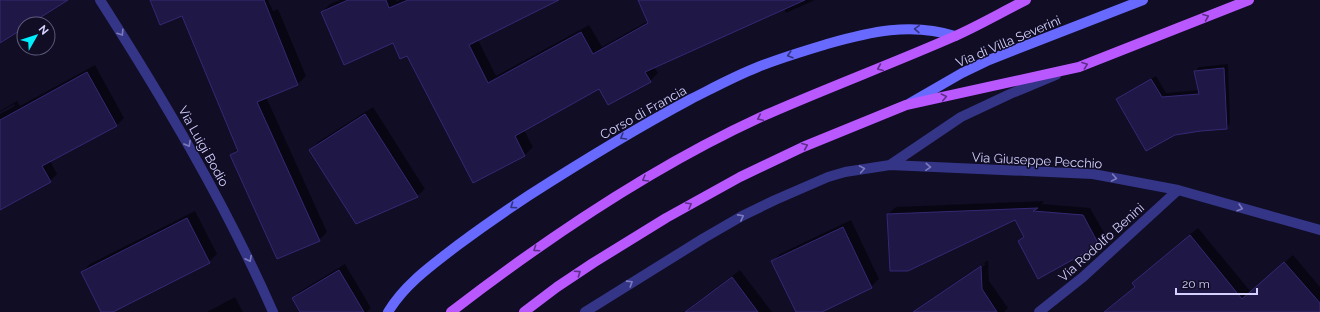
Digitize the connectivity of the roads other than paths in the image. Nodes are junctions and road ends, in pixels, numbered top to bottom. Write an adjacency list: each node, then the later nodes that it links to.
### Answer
1 (100, 0): 11 (street, Via Luigi Bodio, one-way to 11)
2 (1026, 0): 5 (main road)
3 (1143, 0): 7 (main road, Via di Villa Severini)
4 (1249, 0): 6 (main road, one-way to 4)
5 (955, 36): 12 (main road, Corso di Francia, one-way to 12); 13 (main road, one-way to 13)
6 (1068, 70): 7 (main road, one-way to 6); 8 (street)
7 (906, 105): 14 (main road, one-way to 7)
8 (890, 164): 9 (street, Via Giuseppe Pecchio, one-way to 9); 15 (street, one-way to 8)
9 (1178, 190): 10 (street, Via Giuseppe Pecchio, one-way to 10); 16 (street, Via Rodolfo Benini)
10 (1320, 230)
11 (273, 312)
12 (388, 312)
13 (451, 312)
14 (524, 312)
15 (585, 312)
16 (1039, 312)

